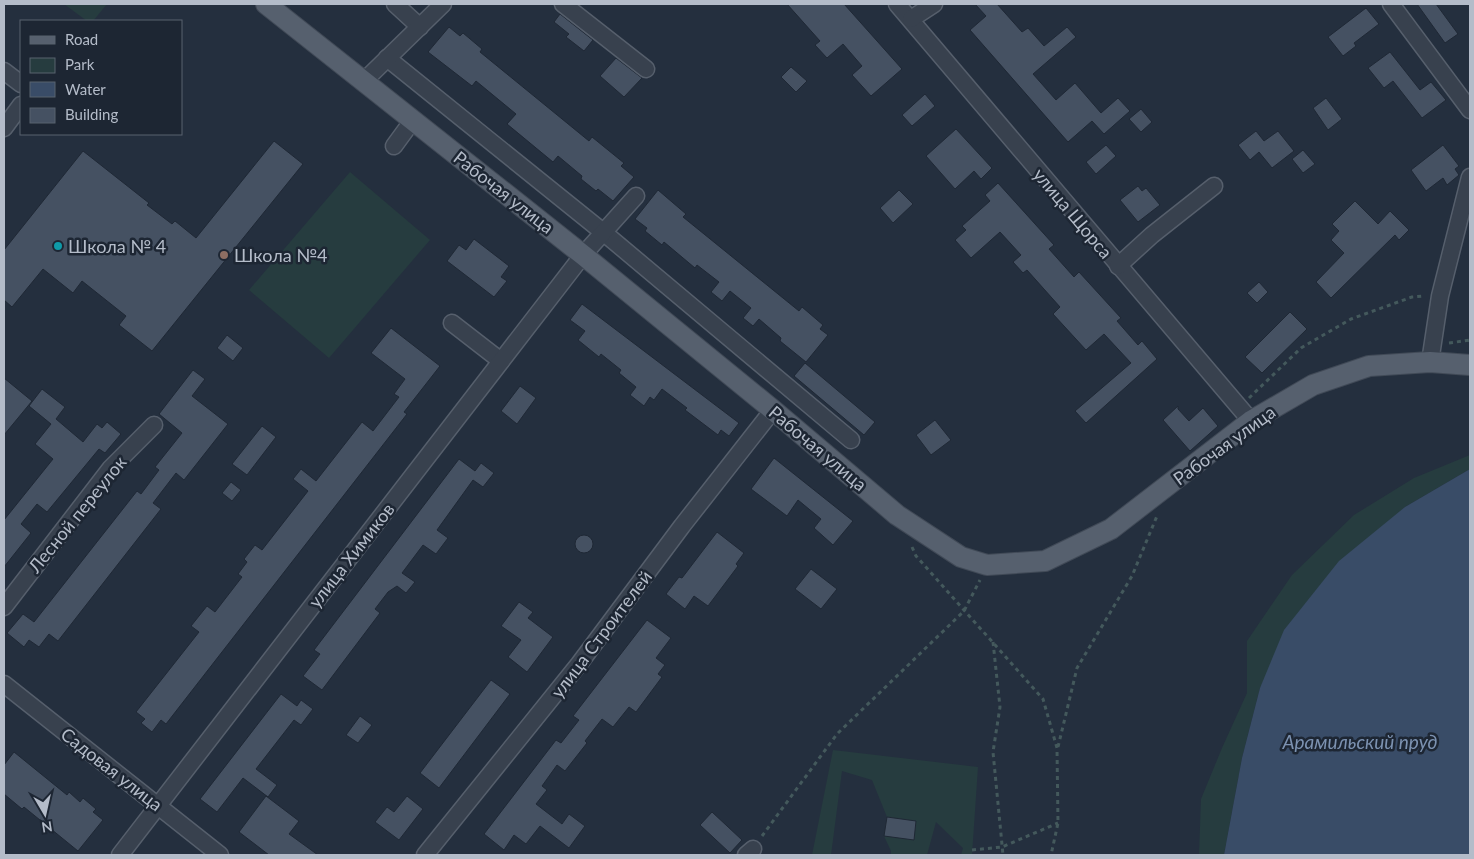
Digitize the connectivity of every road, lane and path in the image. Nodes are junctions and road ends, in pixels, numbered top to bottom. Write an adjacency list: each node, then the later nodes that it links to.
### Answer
1 (266, 4): 13 (main road, Рабочая улица)
2 (442, 4): 9 (street)
3 (563, 4): 11 (street)
4 (897, 4): 8 (street, улица Щорса)
5 (934, 4): 8 (street)
6 (1391, 4): 16 (street)
7 (401, 5): 9 (street)
8 (911, 19): 25 (street, улица Щорса)
9 (420, 27): 10 (street)
10 (387, 58): 13 (street); 23 (street)
11 (646, 69)
12 (4, 71): 14 (street)
13 (364, 81): 17 (main road, Рабочая улица)
14 (20, 83)
15 (20, 106): 18 (street)
16 (1470, 110)
17 (413, 120): 19 (street); 24 (main road, Рабочая улица)
18 (4, 128)
19 (394, 146)
20 (1470, 176): 26 (street)
21 (1214, 186): 25 (street)
22 (636, 196): 23 (street, улица Химиков)
23 (602, 232): 24 (street, улица Химиков); 34 (street)
24 (583, 255): 28 (street, улица Химиков); 31 (main road, Рабочая улица)
25 (1118, 266): 32 (street, улица Щорса)
26 (1440, 296): 29 (street); 32 (path)
27 (452, 323): 28 (street)
28 (501, 361): 43 (street, улица Химиков)
29 (1430, 362): 30 (main road, Рабочая улица); 32 (main road, Рабочая улица)
30 (1470, 365)
31 (773, 410): 37 (main road, Рабочая улица); 50 (street, улица Строителей)
32 (1245, 414): 37 (main road, Рабочая улица)
33 (154, 425): 38 (street, Лесной переулок)
34 (851, 440)
35 (1159, 513): 42 (path)
36 (908, 540): 39 (path)
37 (988, 564): 39 (path)
38 (4, 607)
39 (964, 611): 40 (path); 47 (path)
40 (993, 641): 42 (path); 45 (path)
41 (4, 684): 43 (street, Садовая улица)
42 (1057, 748): 44 (path)
43 (158, 806): 48 (street, улица Химиков); 49 (street, Садовая улица)
44 (1058, 823): 45 (path); 52 (path)
45 (1002, 847): 46 (path); 51 (path)
46 (972, 850)
47 (749, 852)
48 (120, 855)
49 (220, 855)
50 (425, 855)
51 (1003, 855)
52 (1051, 855)

